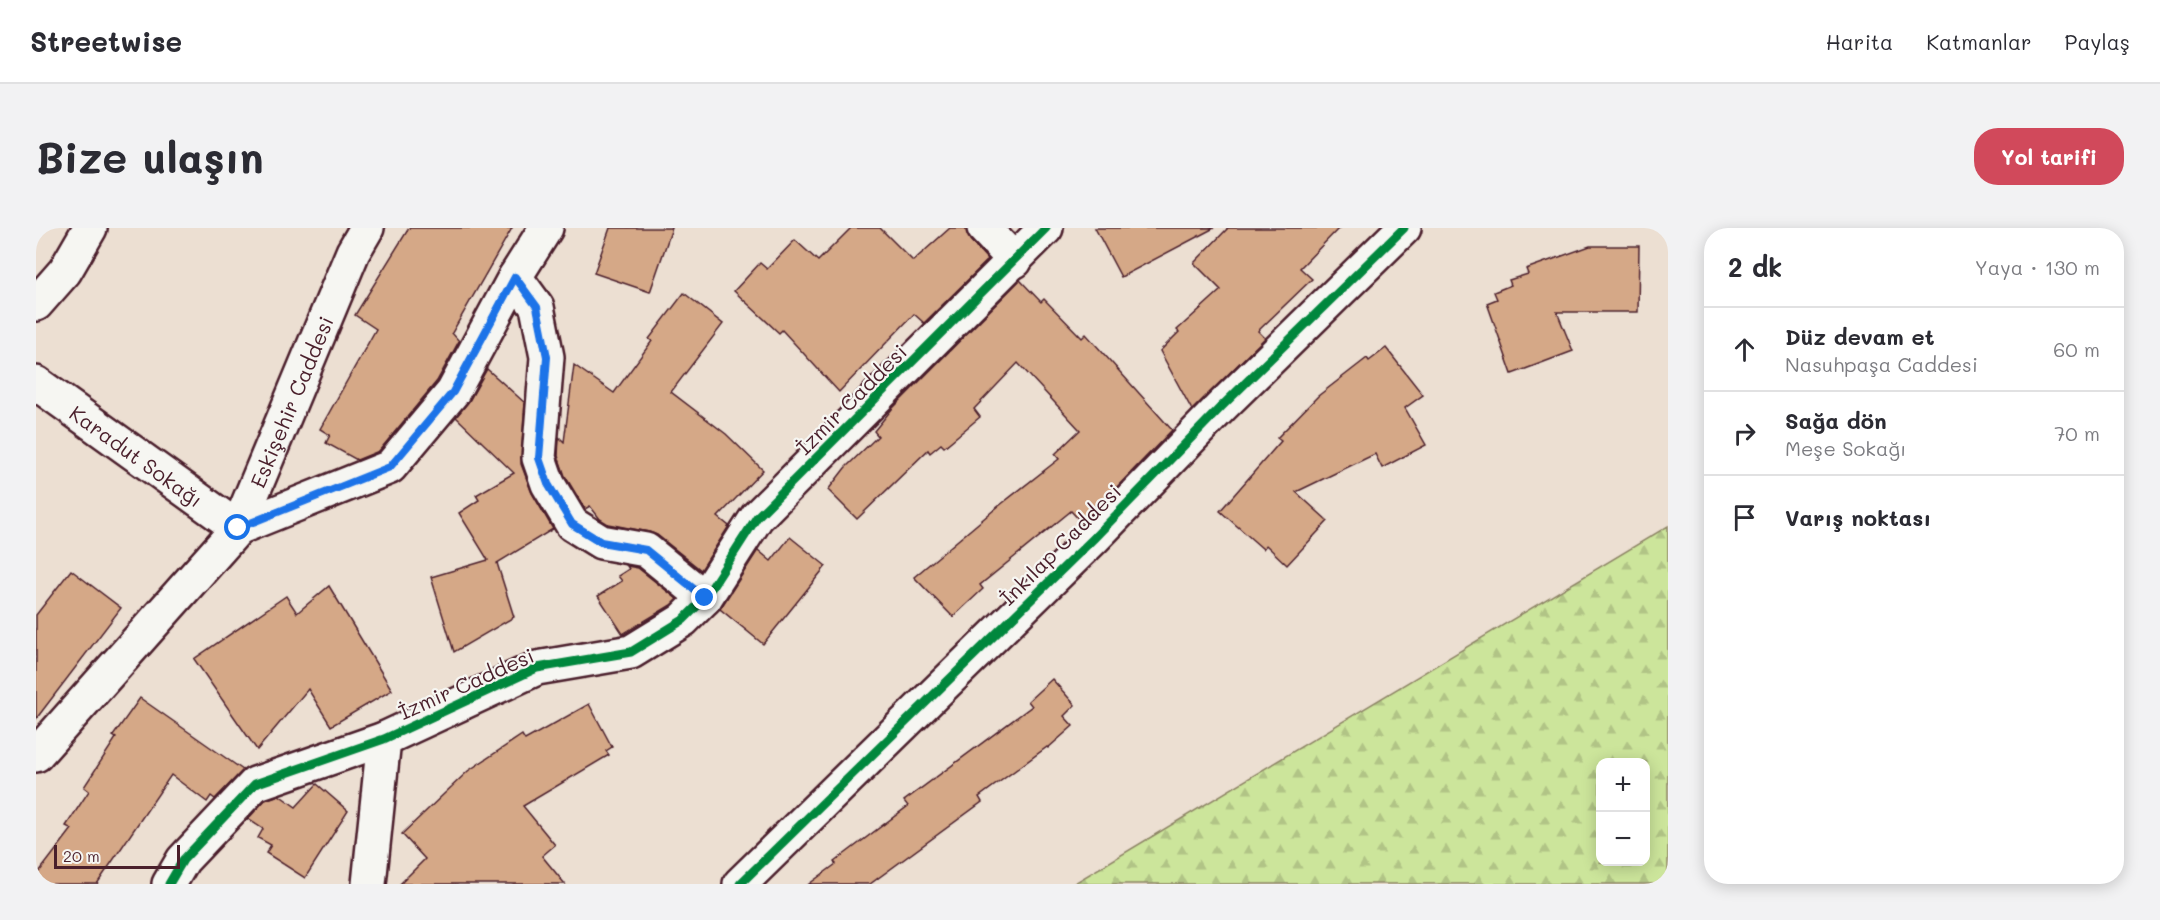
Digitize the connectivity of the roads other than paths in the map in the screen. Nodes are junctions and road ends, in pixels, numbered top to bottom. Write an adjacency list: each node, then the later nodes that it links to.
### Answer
1 (90, 228): 9 (street)
2 (367, 228): 11 (street, Eskişehir Caddesi)
3 (546, 228): 8 (street)
4 (984, 228): 7 (street)
5 (1046, 228): 7 (street, İzmir Caddesi)
6 (1404, 228): 17 (street, İnkılap Caddesi)
7 (1015, 261): 12 (street, İzmir Caddesi)
8 (515, 277): 11 (street); 12 (street)
9 (36, 304)
10 (36, 383): 11 (street, Karadut Sokağı)
11 (238, 528): 14 (street, Eskişehir Caddesi)
12 (705, 598): 13 (street, İzmir Caddesi)
13 (384, 739): 15 (street, İzmir Caddesi); 16 (street)
14 (36, 754)
15 (168, 884)
16 (369, 884)
17 (740, 884)

